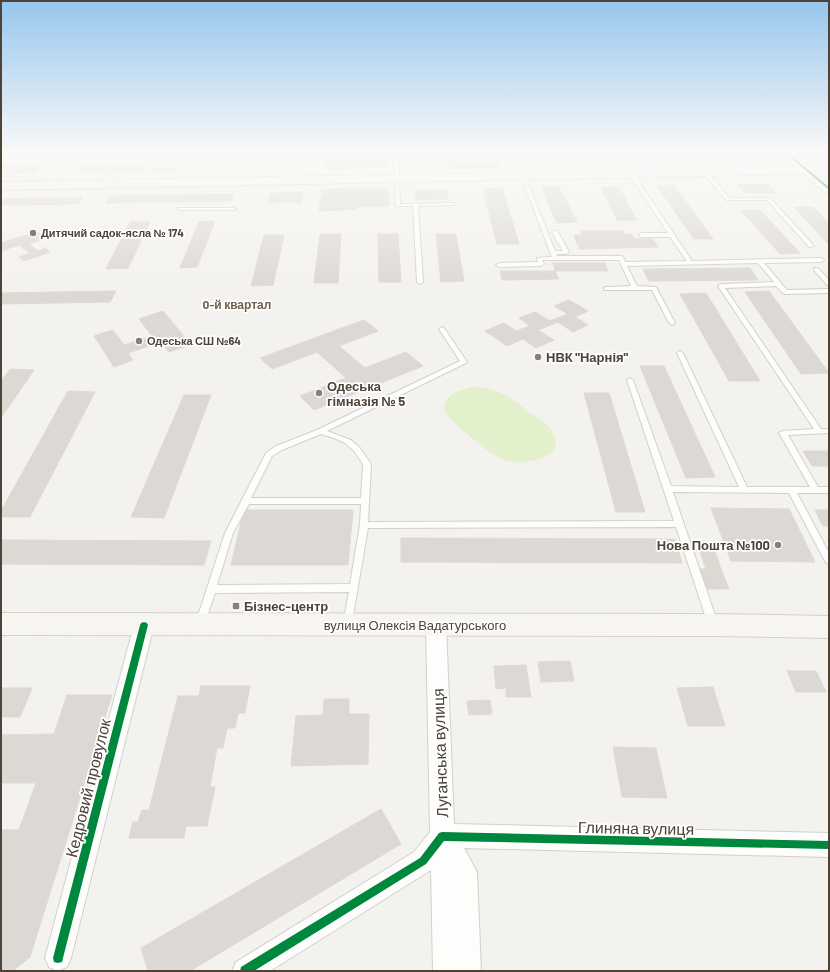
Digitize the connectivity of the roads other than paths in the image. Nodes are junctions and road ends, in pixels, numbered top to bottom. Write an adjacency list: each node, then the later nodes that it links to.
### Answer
1 (398, 198): 7 (lane)
2 (532, 198): 15 (lane)
3 (647, 198): 13 (lane)
4 (727, 198): 5 (lane)
5 (754, 198)
6 (768, 198): 14 (lane)
7 (415, 204): 8 (lane); 22 (lane)
8 (454, 204)
9 (234, 209): 10 (lane)
10 (180, 210)
11 (555, 232): 15 (lane)
12 (640, 235): 13 (lane)
13 (672, 235): 18 (lane)
14 (811, 246)
15 (554, 256): 19 (lane); 20 (lane)
16 (821, 260): 17 (lane)
17 (760, 261): 18 (lane); 23 (lane)
18 (690, 262): 19 (lane)
19 (623, 264): 25 (lane)
20 (499, 265)
21 (816, 269): 24 (lane)
22 (420, 282)
23 (778, 284): 27 (lane); 32 (lane)
24 (829, 284)
25 (635, 288): 26 (lane); 28 (lane)
26 (606, 289)
27 (829, 291)
28 (672, 323)
29 (442, 329): 34 (lane)
30 (680, 353): 36 (lane)
31 (630, 380): 35 (lane)
32 (819, 431): 33 (lane); 37 (lane)
33 (829, 431)
34 (320, 432): 40 (lane); 41 (lane)
35 (668, 489): 36 (lane); 42 (lane)
36 (745, 490): 39 (lane)
37 (816, 490): 38 (lane); 39 (lane)
38 (829, 490)
39 (792, 491): 44 (lane)
40 (246, 501): 41 (lane); 46 (lane)
41 (366, 501): 43 (lane)
42 (679, 524): 43 (lane); 52 (lane)
43 (364, 525): 45 (lane)
44 (829, 561)
45 (354, 588): 46 (lane); 48 (lane)
46 (212, 589): 50 (lane)
47 (1, 624): 49 (main road, вулиця Олексія Вадатурського)
48 (348, 624): 50 (main road, вулиця Олексія Вадатурського); 51 (main road, вулиця Олексія Вадатурського)
49 (144, 625): 50 (main road, вулиця Олексія Вадатурського); 56 (street, Кедровий провулок)
50 (200, 625)
51 (436, 625): 52 (main road, вулиця Олексія Вадатурського); 54 (street, Луганська вулиця)
52 (714, 625): 53 (main road, вулиця Олексія Вадатурського)
53 (829, 627)
54 (442, 836): 55 (street, Глиняна вулиця); 57 (street); 58 (street); 59 (street, Луганська вулиця)
55 (829, 845)
56 (58, 958)
57 (246, 971)
58 (446, 971)
59 (468, 971)

